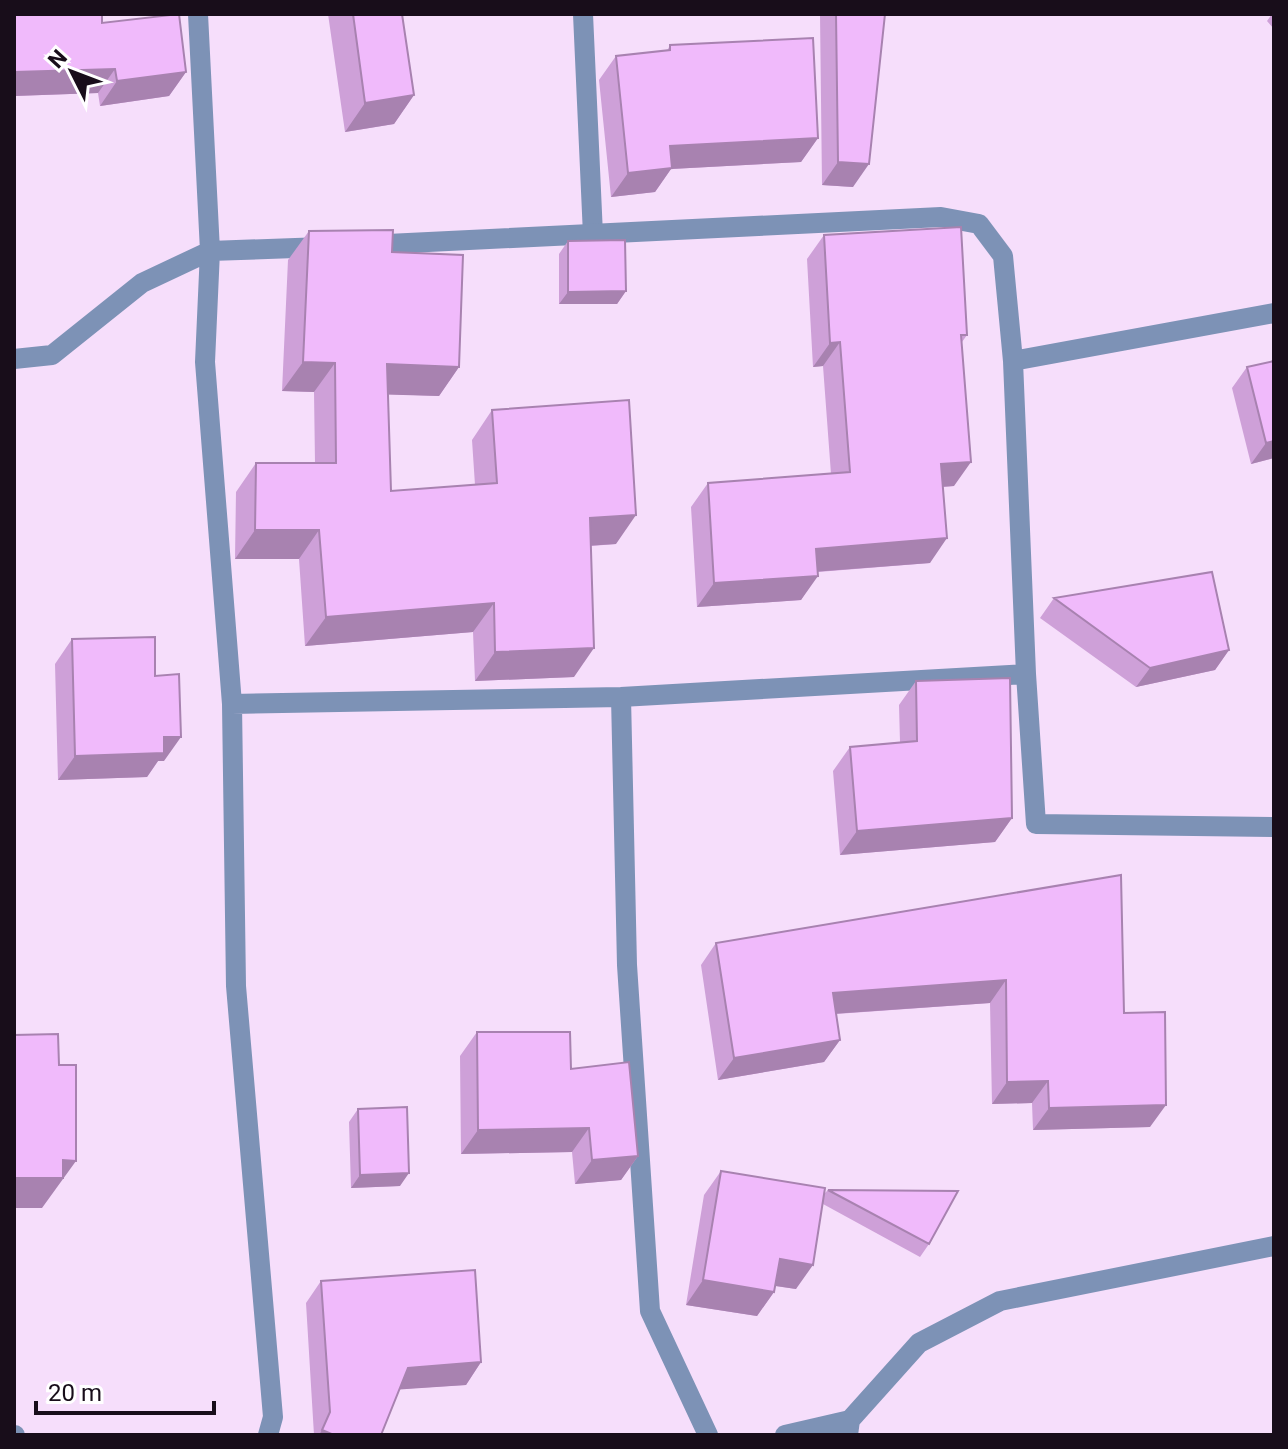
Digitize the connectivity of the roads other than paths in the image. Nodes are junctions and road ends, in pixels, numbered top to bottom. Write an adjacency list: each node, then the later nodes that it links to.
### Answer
1 (198, 14): 4 (street)
2 (583, 14): 3 (street)
3 (593, 235): 4 (street); 7 (street)
4 (210, 251): 6 (street); 10 (street)
5 (1274, 313): 7 (street)
6 (14, 359)
7 (1013, 361): 8 (street)
8 (1026, 674): 9 (street); 11 (street)
9 (621, 697): 10 (street); 15 (street)
10 (232, 704): 14 (street)
11 (1274, 827)
12 (1274, 1246): 13 (street)
13 (849, 1427): 16 (street)
14 (268, 1435)
15 (708, 1435)
16 (785, 1435)

